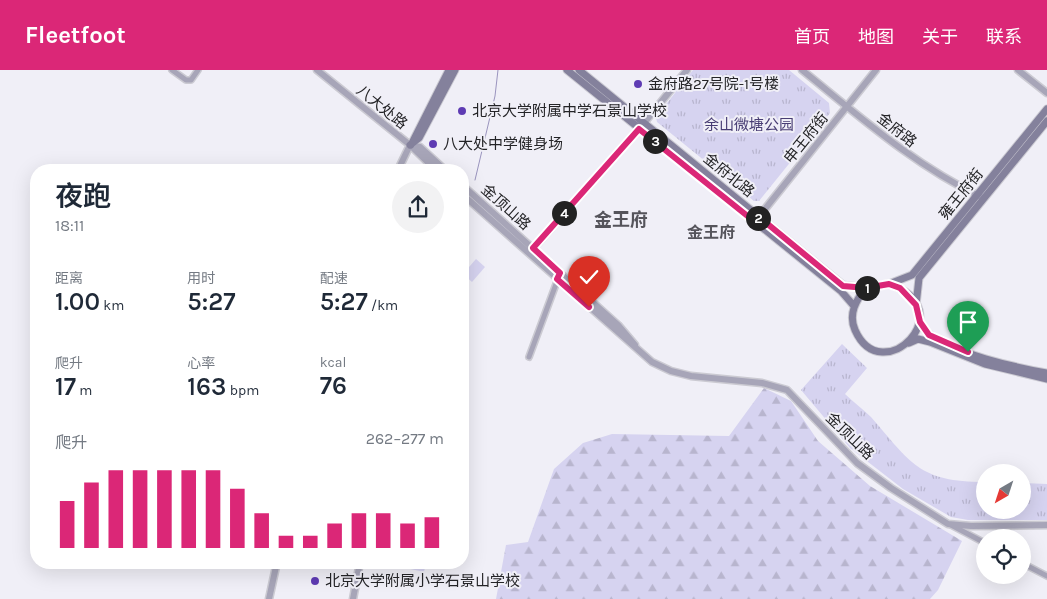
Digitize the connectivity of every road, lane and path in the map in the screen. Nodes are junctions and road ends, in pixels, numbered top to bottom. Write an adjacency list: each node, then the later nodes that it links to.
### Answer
1 (172, 70): 2 (street)
2 (198, 70)
3 (317, 70): 17 (street, 八大处路)
4 (449, 70): 17 (main road)
5 (455, 70): 17 (main road)
6 (567, 70): 16 (main road, 金府北路)
7 (579, 70): 16 (main road, 金府北路)
8 (687, 70): 16 (street)
9 (802, 70): 13 (street, 金府路)
10 (876, 70): 13 (street, 申王府街)
11 (1018, 70): 12 (street)
12 (1047, 93)
13 (847, 106): 22 (street, 金府路); 23 (street, 申王府街)
14 (1047, 109): 22 (main road, 雍王府街)
15 (1047, 121): 22 (main road, 雍王府街)
16 (642, 126): 23 (main road, 金府北路); 24 (street)
17 (410, 145): 18 (street, 八大处路); 19 (street); 20 (street)
18 (401, 164)
19 (430, 164)
20 (438, 164)
21 (469, 196): 24 (street, 金顶山路)
22 (981, 197): 26 (main road, 雍王府街); 28 (main road, 雍王府街)
23 (757, 219): 27 (main road, 金府北路); 29 (main road, 金府北路)
24 (531, 251): 25 (street, 金顶山路)
25 (559, 276): 32 (street); 35 (street, 金顶山路)
26 (889, 284): 27 (main road); 28 (main road)
27 (866, 288): 29 (main road)
28 (916, 305): 30 (main road)
29 (854, 306): 31 (main road)
30 (920, 322): 31 (main road); 33 (main road)
31 (909, 343): 34 (main road)
32 (529, 357)
33 (1047, 374)
34 (1047, 379)
35 (948, 524): 36 (street, 金顶山路); 37 (street)
36 (1047, 525)
37 (976, 538)
38 (1031, 568): 41 (street)
39 (275, 569): 42 (street)
40 (359, 569): 43 (street)
41 (1047, 576)
42 (269, 599)
43 (353, 599)

